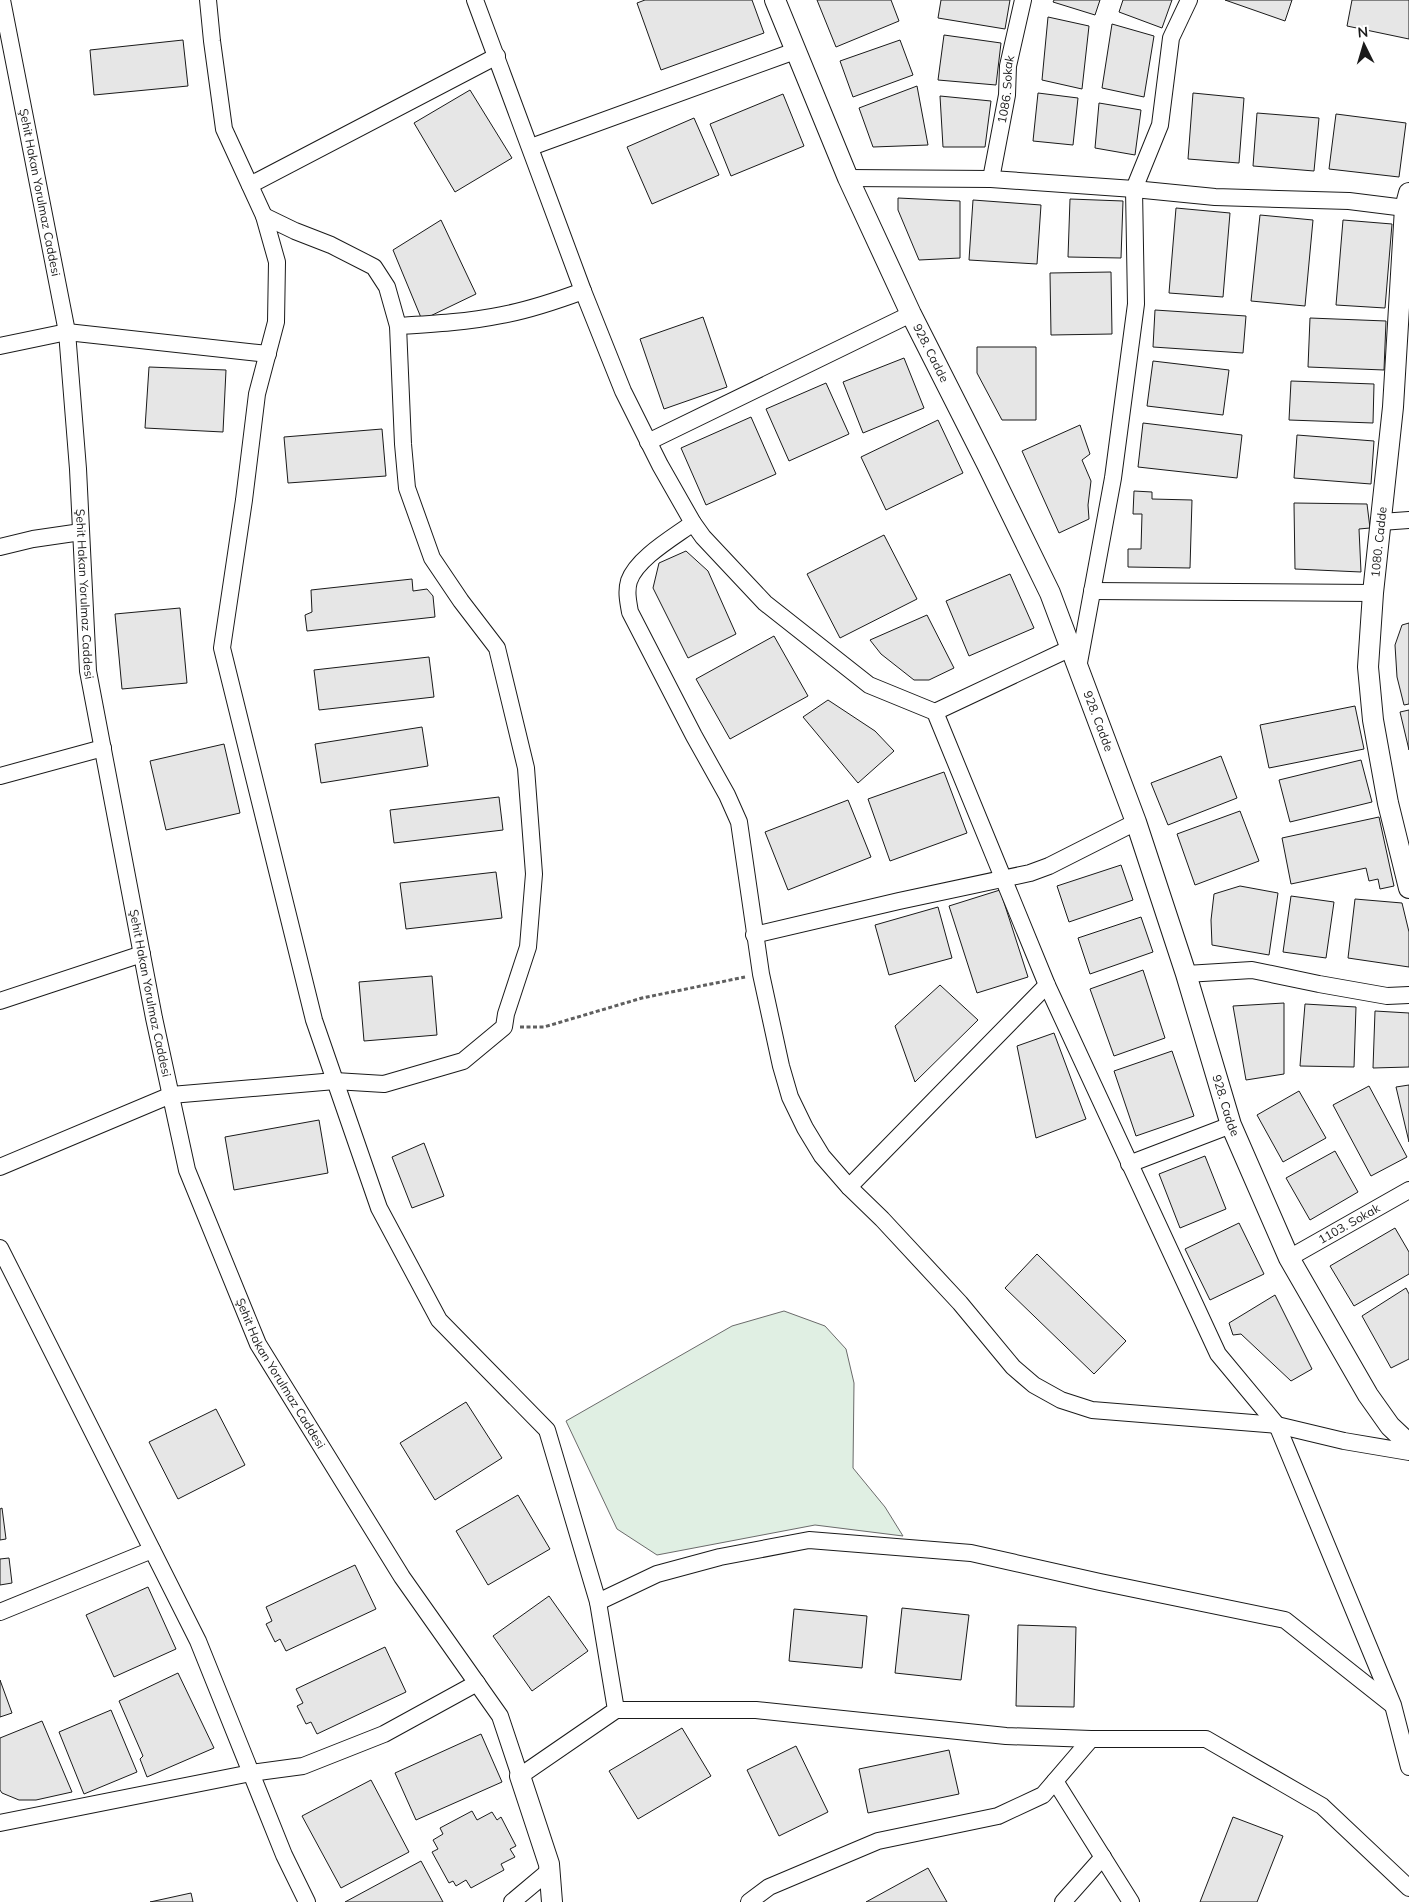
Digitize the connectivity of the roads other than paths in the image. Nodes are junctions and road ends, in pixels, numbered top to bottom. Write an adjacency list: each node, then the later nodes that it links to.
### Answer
1 (2, 0): 19 (street, Şehit Hakan Yorulmaz Caddesi)
2 (208, 0): 12 (street)
3 (475, 0): 8 (street)
4 (775, 0): 7 (street, 928. Cadde)
5 (1023, 0): 11 (street, 1086. Sokak)
6 (1189, 0): 13 (street)
7 (795, 51): 9 (street); 10 (street, 928. Cadde)
8 (497, 56): 9 (street); 12 (street)
9 (531, 147): 16 (street)
10 (848, 178): 11 (street); 17 (street, 928. Cadde)
11 (991, 179): 13 (street)
12 (250, 185): 15 (street)
13 (1134, 189): 14 (street); 28 (street)
14 (1407, 200): 24 (street, 1080. Cadde)
15 (264, 216): 18 (street); 21 (street)
16 (583, 291): 18 (street); 22 (street)
17 (910, 314): 22 (street); 30 (street, 928. Cadde)
18 (398, 326): 44 (street)
19 (67, 332): 20 (street); 21 (street); 26 (street, Şehit Hakan Yorulmaz Caddesi)
20 (0, 346)
21 (268, 354): 44 (street)
22 (648, 442): 25 (street)
23 (1409, 520): 24 (street)
24 (1381, 522): 29 (street, 1080. Cadde)
25 (693, 523): 32 (street); 38 (street)
26 (81, 532): 27 (street); 33 (street, Şehit Hakan Yorulmaz Caddesi)
27 (0, 547)
28 (1092, 591): 29 (street); 31 (street)
29 (1373, 593): 37 (street, 1080. Cadde)
30 (1071, 648): 31 (street, 928. Cadde); 32 (street)
31 (1078, 668): 35 (street, 928. Cadde)
32 (935, 712): 36 (street)
33 (103, 748): 34 (street); 39 (street, Şehit Hakan Yorulmaz Caddesi)
34 (0, 776)
35 (1136, 822): 36 (street); 40 (street, 928. Cadde)
36 (1003, 878): 38 (street); 41 (street)
37 (1409, 888)
38 (754, 935): 49 (street)
39 (142, 954): 43 (street); 45 (street, Şehit Hakan Yorulmaz Caddesi)
40 (1186, 974): 42 (street); 46 (street, 928. Cadde)
41 (1047, 985): 47 (street); 49 (street)
42 (1409, 995)
43 (0, 1001)
44 (335, 1080): 45 (street); 57 (street)
45 (170, 1095): 48 (street); 59 (street, Şehit Hakan Yorulmaz Caddesi)
46 (1231, 1125): 47 (street); 52 (street, 928. Cadde)
47 (1129, 1164): 53 (street)
48 (0, 1167)
49 (849, 1187): 53 (street)
50 (1409, 1190): 52 (street, 1103. Sokak)
51 (0, 1248): 56 (street)
52 (1289, 1258): 54 (street, 928. Cadde)
53 (1277, 1425): 55 (street); 60 (street)
54 (1409, 1444)
55 (1409, 1452)
56 (152, 1550): 58 (street); 64 (street)
57 (598, 1602): 60 (street); 61 (street)
58 (0, 1612)
59 (477, 1683): 64 (street); 65 (street, Şehit Hakan Yorulmaz Caddesi)
60 (1393, 1705): 63 (street)
61 (616, 1710): 62 (street); 65 (street)
62 (1091, 1739): 66 (street); 70 (street)
63 (1409, 1767)
64 (251, 1773): 67 (street); 71 (street)
65 (520, 1776): 69 (street, Şehit Hakan Yorulmaz Caddesi)
66 (1055, 1781): 68 (street); 74 (street)
67 (0, 1823)
68 (1103, 1857): 75 (street); 76 (street)
69 (549, 1871): 72 (street); 73 (street, Şehit Hakan Yorulmaz Caddesi)
70 (1409, 1888)
71 (306, 1902)
72 (512, 1902)
73 (552, 1902)
74 (749, 1902)
75 (1063, 1902)
76 (1131, 1902)

